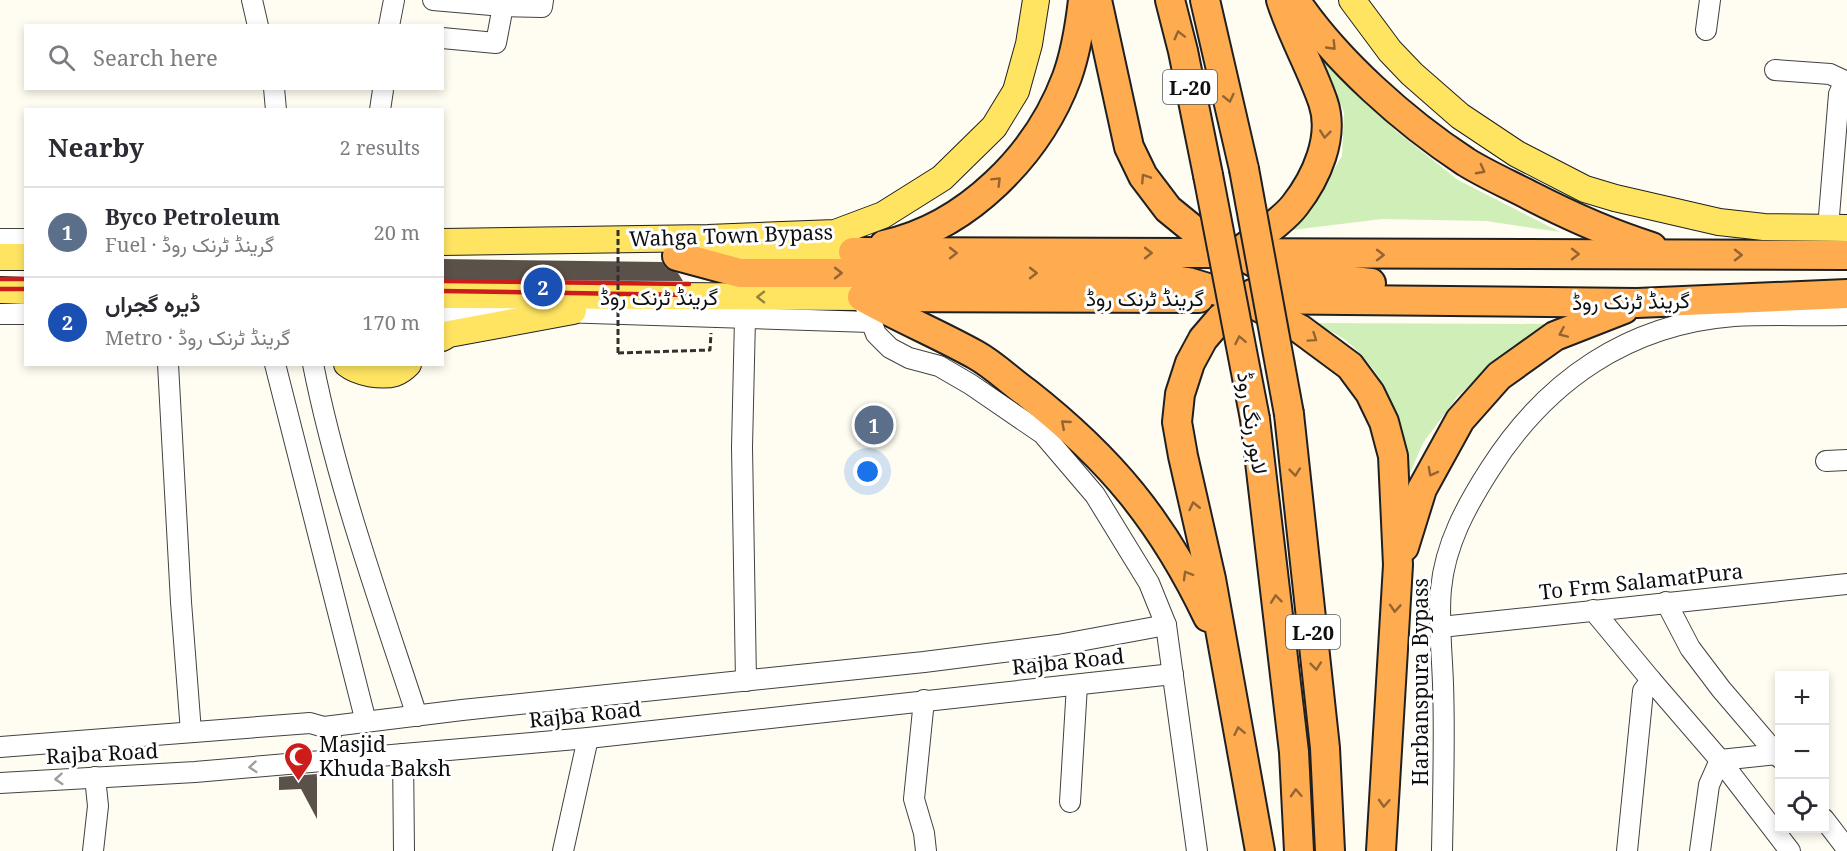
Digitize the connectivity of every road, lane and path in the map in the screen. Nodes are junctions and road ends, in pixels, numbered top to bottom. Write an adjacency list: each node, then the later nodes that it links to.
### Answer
1 (252, 0): 15 (street)
2 (394, 0): 16 (street)
3 (433, 0): 14 (street)
4 (543, 0): 14 (street)
5 (1036, 0): 30 (main road, Wahga Town Bypass)
6 (1083, 0): 30 (highway, one-way to 6)
7 (1097, 0): 31 (highway, one-way to 7)
8 (1170, 0): 95 (highway, لاہور رنگ روڈ / L-20, one-way to 8, bridge)
9 (1205, 0): 96 (highway, لاہور رنگ روڈ / L-20, one-way to 96, bridge)
10 (1281, 0): 31 (highway, one-way to 31)
11 (1295, 0): 32 (highway, one-way to 32)
12 (1352, 0): 23 (main road)
13 (1710, 0): 17 (street)
14 (502, 6): 18 (street)
15 (258, 24)
16 (389, 24)
17 (1706, 30)
18 (444, 38)
19 (1775, 70): 20 (street)
20 (1846, 81): 23 (street)
21 (274, 90): 22 (street)
22 (276, 108)
23 (1837, 228)
24 (618, 229): 53 (path, bridge)
25 (444, 230): 29 (main road)
26 (0, 239): 27 (street)
27 (24, 239)
28 (444, 242): 29 (main road, Wahga Town Bypass)
29 (483, 242): 30 (main road, Wahga Town Bypass)
30 (844, 243): 31 (highway, گرینڈ ٹرنک روڈ, one-way to 31); 35 (main road, گرینڈ ٹرنک روڈ)
31 (1238, 253): 33 (highway, گرینڈ ٹرنک روڈ); 39 (highway); 41 (highway)
32 (1680, 254): 33 (highway, گرینڈ ٹرنک روڈ, one-way to 32); 34 (highway, گرینڈ ٹرنک روڈ, one-way to 34)
33 (1337, 255): 39 (highway)
34 (1847, 255)
35 (677, 256): 38 (main road, گرینڈ ٹرنک روڈ); 41 (highway, one-way to 41)
36 (0, 257): 37 (main road)
37 (24, 257)
38 (444, 258)
39 (1288, 274): 40 (highway); 45 (highway)
40 (1847, 279)
41 (1188, 282): 44 (highway); 45 (highway)
42 (1847, 294): 46 (highway, گرینڈ ٹرنک روڈ)
43 (444, 295): 47 (main road, گرینڈ ٹرنک روڈ, one-way to 43)
44 (1152, 297): 45 (highway, گرینڈ ٹرنک روڈ); 47 (highway, گرینڈ ٹرنک روڈ)
45 (1244, 299): 46 (highway, گرینڈ ٹرنک روڈ); 61 (highway, one-way to 61); 67 (highway, one-way to 45)
46 (1637, 303): 61 (highway, one-way to 61)
47 (866, 310): 51 (street); 65 (street); 67 (highway, one-way to 47)
48 (573, 311): 49 (street); 51 (street); 52 (main road)
49 (444, 313)
50 (1847, 315): 66 (street, Harbanspura Bypass)
51 (745, 318): 70 (street)
52 (444, 337)
53 (710, 350)
54 (168, 366): 76 (street)
55 (276, 366): 74 (street)
56 (313, 366): 73 (street)
57 (351, 366): 58 (main road)
58 (405, 366)
59 (1847, 460): 60 (street)
60 (1826, 461)
61 (1398, 565): 97 (highway, one-way to 97)
62 (1847, 584): 63 (street, To Frm SalamatPura)
63 (1666, 602): 64 (street, To Frm SalamatPura); 79 (street)
64 (1593, 610): 66 (street, To Frm SalamatPura); 69 (street)
65 (1166, 625): 68 (street); 70 (street, Rajba Road)
66 (1441, 627): 98 (street, Harbanspura Bypass)
67 (1222, 646): 94 (highway, one-way to 67)
68 (1173, 674): 71 (street, Rajba Road); 93 (street)
69 (1651, 680): 83 (street); 99 (street)
70 (747, 681): 73 (street, Rajba Road)
71 (1077, 685): 72 (street, Rajba Road); 86 (street)
72 (924, 700): 77 (street, Rajba Road); 92 (street)
73 (417, 716): 74 (street, Rajba Road)
74 (366, 722): 75 (street, Rajba Road)
75 (317, 725): 76 (street, Rajba Road); 82 (street)
76 (191, 732): 78 (street, Rajba Road)
77 (588, 738): 80 (street, Rajba Road); 91 (street)
78 (0, 747)
79 (1775, 752)
80 (403, 754): 82 (street, Rajba Road); 90 (street)
81 (1775, 756): 83 (street)
82 (332, 760): 84 (street, Rajba Road, one-way to 84)
83 (1720, 760): 100 (street); 101 (street)
84 (95, 777): 85 (street, Rajba Road, one-way to 85); 89 (street)
85 (0, 783)
86 (1070, 802)
87 (1835, 827): 88 (street)
88 (1847, 849)
89 (93, 851)
90 (405, 851)
91 (563, 851)
92 (926, 851)
93 (1197, 851)
94 (1260, 851)
95 (1299, 851)
96 (1330, 851)
97 (1381, 851)
98 (1442, 851)
99 (1627, 851)
100 (1701, 851)
101 (1790, 851)

